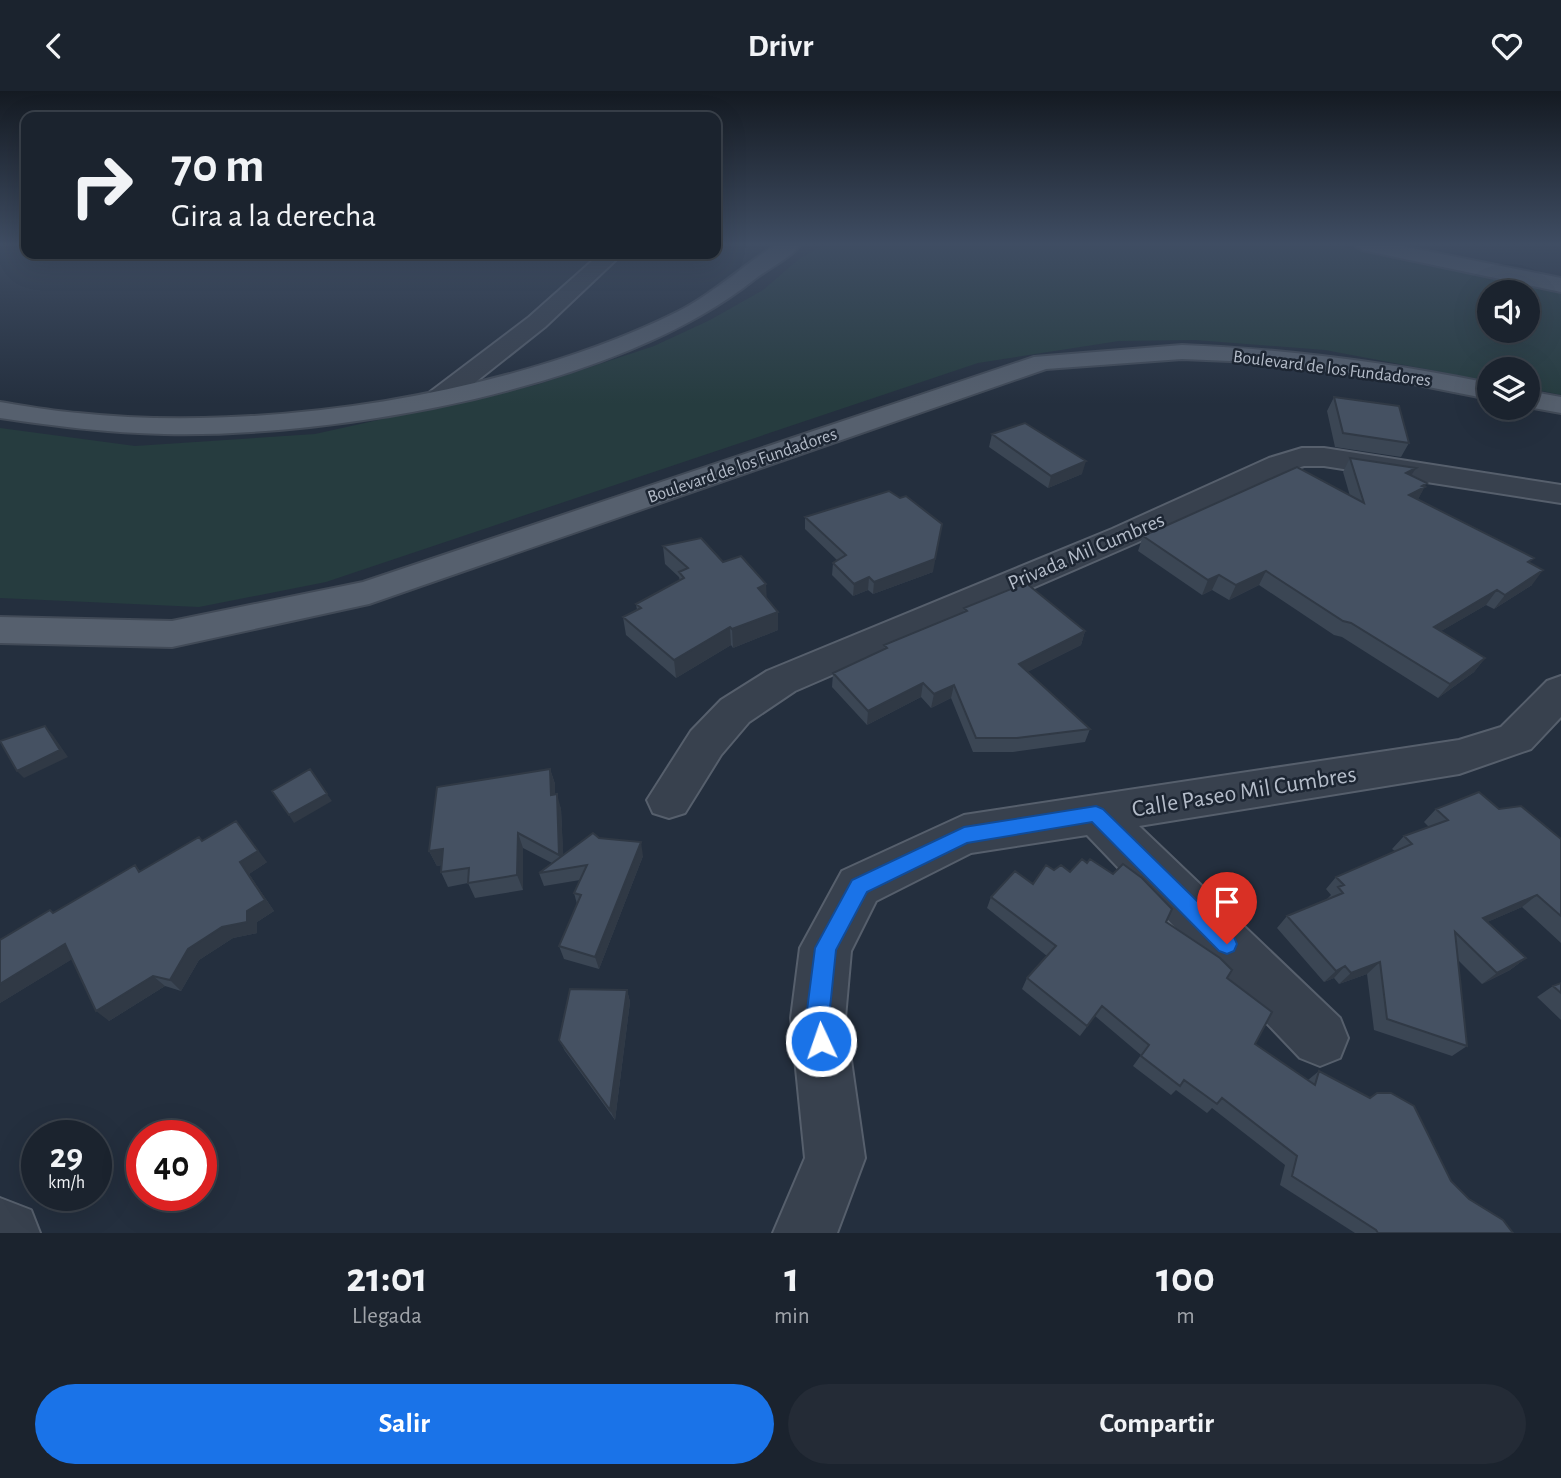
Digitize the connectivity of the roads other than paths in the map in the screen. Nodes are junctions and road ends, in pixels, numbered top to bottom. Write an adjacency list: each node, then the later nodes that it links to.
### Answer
1 (564, 297): 4 (street)
2 (718, 297): 4 (main road)
3 (1477, 389): 9 (main road, Boulevard de los Fundadores)
4 (439, 398): 7 (main road)
5 (1540, 401): 6 (main road)
6 (1561, 405)
7 (0, 410)
8 (1561, 495): 11 (street, Privada Mil Cumbres)
9 (0, 630)
10 (1561, 691): 12 (street, Calle Paseo Mil Cumbres)
11 (669, 800)
12 (1096, 814): 13 (street); 16 (street, Calle Paseo Mil Cumbres)
13 (1320, 1038)
14 (0, 1230): 15 (street)
15 (8, 1233)
16 (805, 1233)

